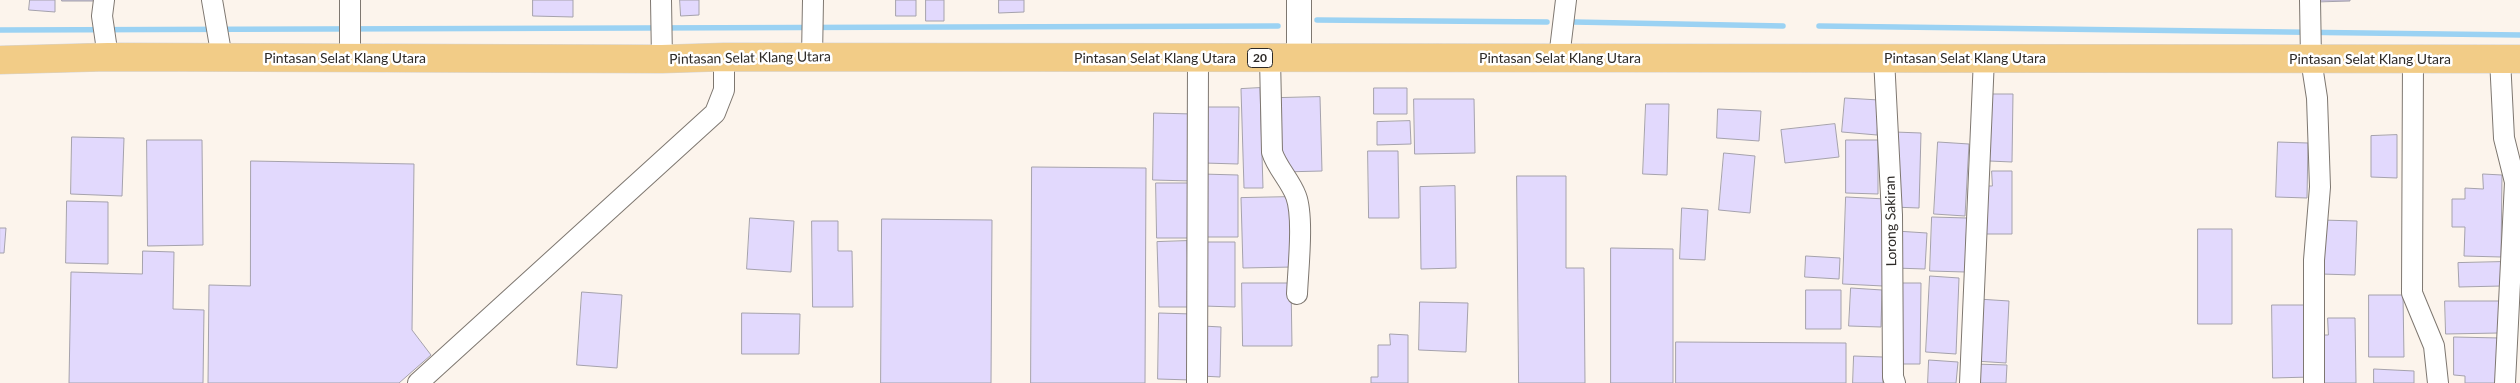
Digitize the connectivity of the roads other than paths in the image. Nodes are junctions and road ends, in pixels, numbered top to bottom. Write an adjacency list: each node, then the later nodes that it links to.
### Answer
1 (1299, 0): 17 (street)
2 (1566, 0): 18 (street)
3 (2310, 0): 9 (street)
4 (213, 3): 10 (street)
5 (661, 7): 14 (street)
6 (813, 7): 12 (street)
7 (103, 8): 13 (street)
8 (350, 8): 11 (street)
9 (2310, 39): 20 (highway, Pintasan Selat Klang Utara / 20); 24 (highway, Pintasan Selat Klang Utara / 20); 30 (street)
10 (221, 48): 11 (highway, Pintasan Selat Klang Utara / 20); 13 (highway, Pintasan Selat Klang Utara / 20)
11 (350, 50): 14 (highway, Pintasan Selat Klang Utara / 20)
12 (812, 50): 15 (highway, Pintasan Selat Klang Utara / 20); 21 (highway, Pintasan Selat Klang Utara / 20)
13 (107, 51): 23 (highway, Pintasan Selat Klang Utara / 20)
14 (662, 52): 15 (highway, Pintasan Selat Klang Utara / 20)
15 (724, 57): 26 (street)
16 (1270, 58): 17 (highway, Pintasan Selat Klang Utara / 20); 21 (highway, Pintasan Selat Klang Utara / 20); 25 (street)
17 (1299, 58): 18 (highway, Pintasan Selat Klang Utara / 20)
18 (1559, 58): 19 (highway, Pintasan Selat Klang Utara / 20)
19 (1884, 58): 20 (highway, Pintasan Selat Klang Utara / 20); 28 (street, Lorong Sakiran)
20 (1984, 58): 29 (street)
21 (1198, 59): 27 (street)
22 (2510, 59): 24 (highway, Pintasan Selat Klang Utara / 20); 32 (street)
23 (0, 60)
24 (2412, 71): 31 (street)
25 (1297, 294)
26 (418, 383)
27 (1197, 383)
28 (1895, 383)
29 (1970, 383)
30 (2314, 383)
31 (2438, 383)
32 (2505, 383)

